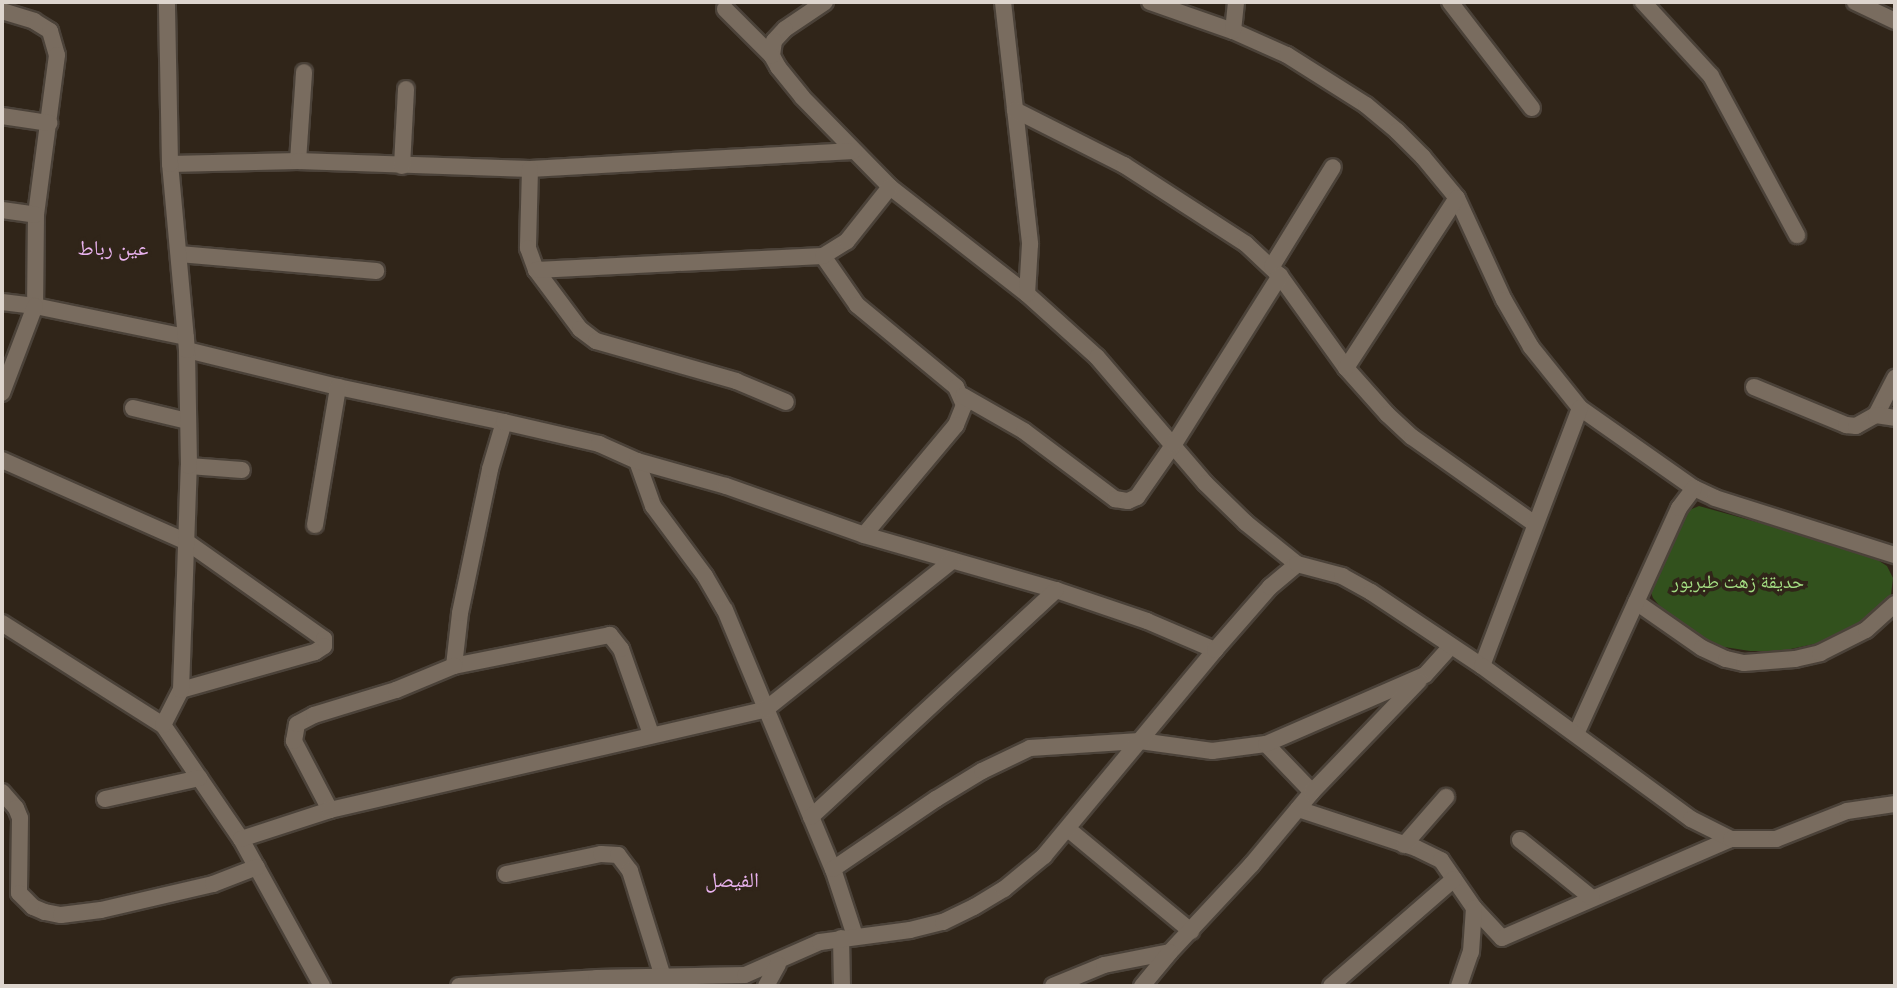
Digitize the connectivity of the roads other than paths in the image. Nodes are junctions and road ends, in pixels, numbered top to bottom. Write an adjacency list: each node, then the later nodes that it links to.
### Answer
1 (167, 2): 22 (street)
2 (825, 2): 13 (street)
3 (1003, 2): 17 (street)
4 (1150, 2): 12 (street)
5 (1236, 2): 12 (street)
6 (1450, 2): 16 (street)
7 (1643, 2): 30 (street)
8 (1855, 2): 11 (street)
9 (725, 9): 13 (street)
10 (2, 10): 19 (street)
11 (1895, 21)
12 (1233, 31): 27 (street)
13 (772, 56): 20 (street)
14 (304, 72): 21 (street)
15 (406, 89): 23 (street)
16 (1532, 108)
17 (1015, 110): 35 (street); 36 (street)
18 (2, 116): 19 (street)
19 (48, 123): 29 (street)
20 (853, 151): 25 (street); 26 (street)
21 (298, 161): 22 (street); 23 (street)
22 (170, 164): 31 (street)
23 (402, 166): 25 (street)
24 (1333, 167): 35 (street)
25 (530, 169): 33 (street)
26 (890, 187): 32 (street); 36 (street)
27 (1457, 198): 40 (street); 48 (street)
28 (2, 210): 29 (street)
29 (36, 215): 38 (street)
30 (1797, 235)
31 (179, 254): 34 (street); 39 (street)
32 (823, 256): 33 (street); 45 (street)
33 (536, 270): 46 (street)
34 (376, 271)
35 (1276, 271): 40 (street); 53 (street)
36 (1027, 294): 53 (street)
37 (2, 302): 38 (street)
38 (34, 306): 39 (street); 44 (street)
39 (187, 343): 42 (street); 51 (street)
40 (1346, 368): 59 (street)
41 (1895, 378): 49 (street)
42 (338, 387): 52 (street); 60 (street)
43 (1754, 387): 49 (street)
44 (2, 393)
45 (963, 396): 53 (street); 61 (street)
46 (786, 402)
47 (133, 408): 51 (street)
48 (1580, 408): 58 (street); 59 (street)
49 (1876, 415): 50 (street)
50 (1895, 418)
51 (187, 421): 56 (street)
52 (504, 422): 55 (street); 72 (street)
53 (1174, 444): 65 (street)
54 (2, 460): 62 (street)
55 (637, 461): 61 (street); 76 (street)
56 (189, 466): 57 (street); 62 (street)
57 (242, 470)
58 (1693, 488): 63 (street); 67 (street)
59 (1535, 524): 73 (street)
60 (315, 525)
61 (864, 536): 64 (street)
62 (187, 542): 75 (street); 75 (street)
63 (1895, 555)
64 (952, 561): 66 (street); 76 (street)
65 (1297, 564): 70 (street); 71 (street)
66 (1056, 590): 71 (street); 90 (street)
67 (1636, 602): 68 (street); 79 (street)
68 (1895, 604)
69 (2, 623): 77 (street)
70 (1451, 646): 73 (street); 74 (street)
71 (1215, 650): 80 (street)
72 (454, 666): 78 (street); 89 (street)
73 (1482, 666): 79 (street)
74 (1425, 675): 81 (street); 84 (street)
75 (181, 690): 77 (street)
76 (766, 709): 78 (street); 90 (street)
77 (163, 725): 82 (street)
78 (651, 734): 89 (street)
79 (1576, 734): 93 (street)
80 (1140, 741): 81 (street); 91 (street); 97 (street)
81 (1266, 744): 84 (street)
82 (200, 778): 86 (street); 92 (street)
83 (2, 792): 100 (street)
84 (1312, 792): 88 (street)
85 (1446, 797): 95 (street)
86 (105, 799)
87 (1895, 804): 93 (street)
88 (1298, 809): 95 (street); 104 (street)
89 (330, 810): 92 (street)
90 (811, 817): 97 (street)
91 (1068, 829): 104 (street); 105 (street)
92 (242, 839): 96 (street)
93 (1731, 839): 102 (street)
94 (1520, 840): 102 (street)
95 (1404, 845): 99 (street)
96 (257, 867): 100 (street); 109 (street)
97 (833, 869): 105 (street)
98 (506, 874): 108 (street)
99 (1454, 879): 103 (street); 115 (street)
100 (19, 893): 101 (street)
101 (2, 894)
102 (1592, 898): 103 (street)
103 (1474, 908): 116 (street)
104 (1191, 931): 106 (street)
105 (848, 937): 107 (street); 112 (street)
106 (1170, 951): 113 (street); 114 (street)
107 (778, 964): 108 (street); 111 (street)
108 (663, 977): 110 (street)
109 (322, 986)
110 (458, 986)
111 (766, 986)
112 (842, 986)
113 (1053, 986)
114 (1142, 986)
115 (1331, 986)
116 (1459, 986)

